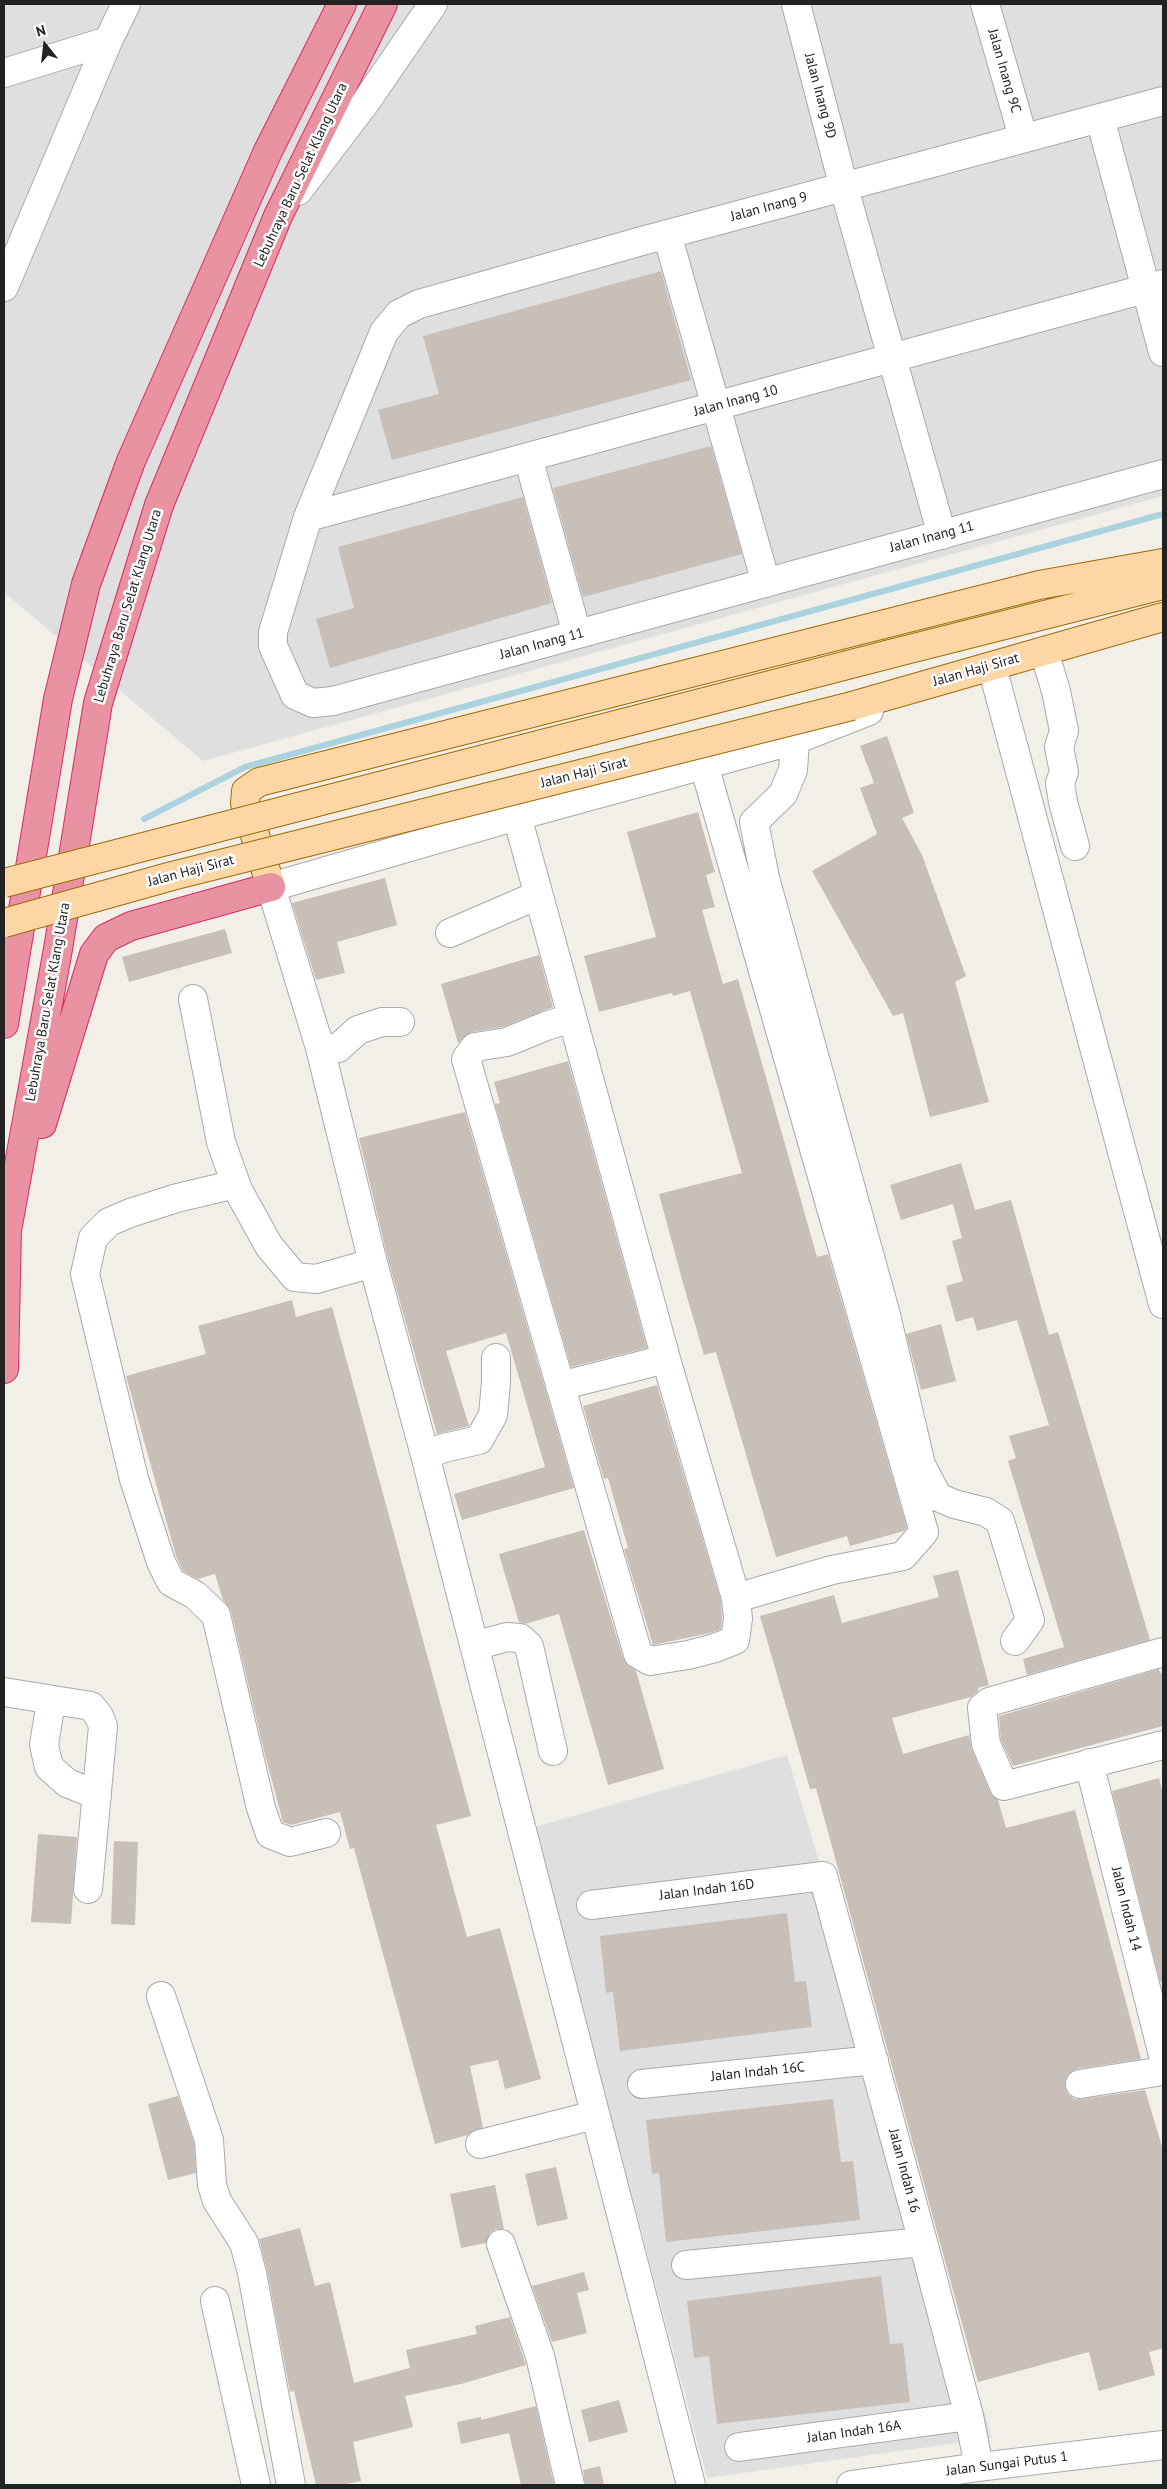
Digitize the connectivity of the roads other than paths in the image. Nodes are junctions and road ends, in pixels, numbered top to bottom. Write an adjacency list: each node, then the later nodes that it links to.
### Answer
1 (126, 4): 7 (street)
2 (342, 4): 45 (highway)
3 (383, 4): 13 (highway, Lebuhraya Baru Selat Klang Utara)
4 (433, 4): 13 (street)
5 (796, 4): 12 (street, Jalan Inang 9D)
6 (985, 4): 11 (street, Jalan Inang 9C)
7 (108, 41): 8 (street); 16 (street)
8 (4, 73)
9 (1163, 101): 10 (street, Jalan Inang 9)
10 (1100, 118): 11 (street, Jalan Inang 9); 15 (street)
11 (1023, 138): 12 (street, Jalan Inang 9)
12 (844, 188): 14 (street, Jalan Inang 9); 19 (street, Jalan Inang 9D)
13 (278, 216): 48 (highway, Lebuhraya Baru Selat Klang Utara)
14 (667, 234): 17 (street, Jalan Inang 9); 20 (street)
15 (1155, 286): 18 (street); 19 (street, Jalan Inang 10)
16 (4, 287)
17 (384, 332): 23 (street, Jalan Inang 11)
18 (1163, 352)
19 (891, 358): 20 (street, Jalan Inang 10); 24 (street, Jalan Inang 9D)
20 (716, 406): 21 (street, Jalan Inang 10); 26 (street)
21 (528, 457): 23 (street, Jalan Inang 10); 29 (street)
22 (1163, 474): 24 (street, Jalan Inang 11)
23 (308, 517): 29 (street, Jalan Inang 11)
24 (942, 535): 26 (street, Jalan Inang 11)
25 (1163, 563): 38 (main road)
26 (766, 583): 29 (street, Jalan Inang 11)
27 (1163, 584): 37 (main road, bridge)
28 (1163, 617): 30 (main road, Jalan Haji Sirat)
29 (577, 634)
30 (1044, 651): 31 (main road, Jalan Haji Sirat); 36 (street)
31 (992, 667): 32 (main road, Jalan Haji Sirat); 51 (street)
32 (964, 674): 33 (street); 40 (main road, Jalan Haji Sirat, bridge)
33 (794, 740): 34 (street); 58 (street)
34 (704, 765): 35 (street); 57 (street)
35 (516, 816): 38 (street); 39 (street)
36 (1076, 846)
37 (4, 883)
38 (271, 887): 46 (street); 48 (highway)
39 (538, 895): 41 (street); 43 (street)
40 (4, 923)
41 (450, 934)
42 (193, 998): 47 (street)
43 (572, 1018): 53 (street); 55 (street)
44 (400, 1022): 46 (street)
45 (4, 1024)
46 (320, 1048): 50 (street)
47 (236, 1184): 50 (street); 67 (street)
48 (13, 1194): 49 (highway, Lebuhraya Baru Selat Klang Utara)
49 (6, 1235): 54 (highway, Lebuhraya Baru Selat Klang Utara)
50 (373, 1263): 56 (street)
51 (1163, 1304)
52 (496, 1358): 56 (street)
53 (666, 1359): 55 (street); 57 (street)
54 (4, 1369)
55 (560, 1386): 57 (street)
56 (425, 1455): 59 (street)
57 (736, 1598)
58 (1016, 1641)
59 (474, 1646): 64 (street); 77 (street)
60 (1163, 1652): 65 (street)
61 (4, 1692): 62 (street)
62 (51, 1701): 66 (street); 66 (street)
63 (1163, 1745): 65 (street)
64 (553, 1751)
65 (1089, 1763): 72 (street, Jalan Indah 14)
66 (97, 1795): 69 (street)
67 (326, 1833)
68 (824, 1876): 70 (street, Jalan Indah 16D); 73 (street, Jalan Indah 16)
69 (88, 1889)
70 (591, 1905)
71 (162, 1996): 88 (street)
72 (1162, 2042)
73 (874, 2060): 75 (street, Jalan Indah 16C); 79 (street, Jalan Indah 16)
74 (1163, 2071): 76 (street)
75 (642, 2084)
76 (1080, 2084)
77 (595, 2115): 78 (street); 90 (street)
78 (480, 2144)
79 (923, 2242): 81 (street); 83 (street, Jalan Indah 16)
80 (501, 2244): 89 (street)
81 (686, 2266)
82 (216, 2301): 87 (street)
83 (968, 2416): 85 (street, Jalan Indah 16A); 86 (street, Jalan Indah 16)
84 (1163, 2445): 86 (street, Jalan Sungai Putus 1)
85 (739, 2448)
86 (993, 2472): 91 (street, Jalan Sungai Putus 1)
87 (256, 2485)
88 (291, 2485)
89 (570, 2485)
90 (691, 2485)
91 (851, 2485)

